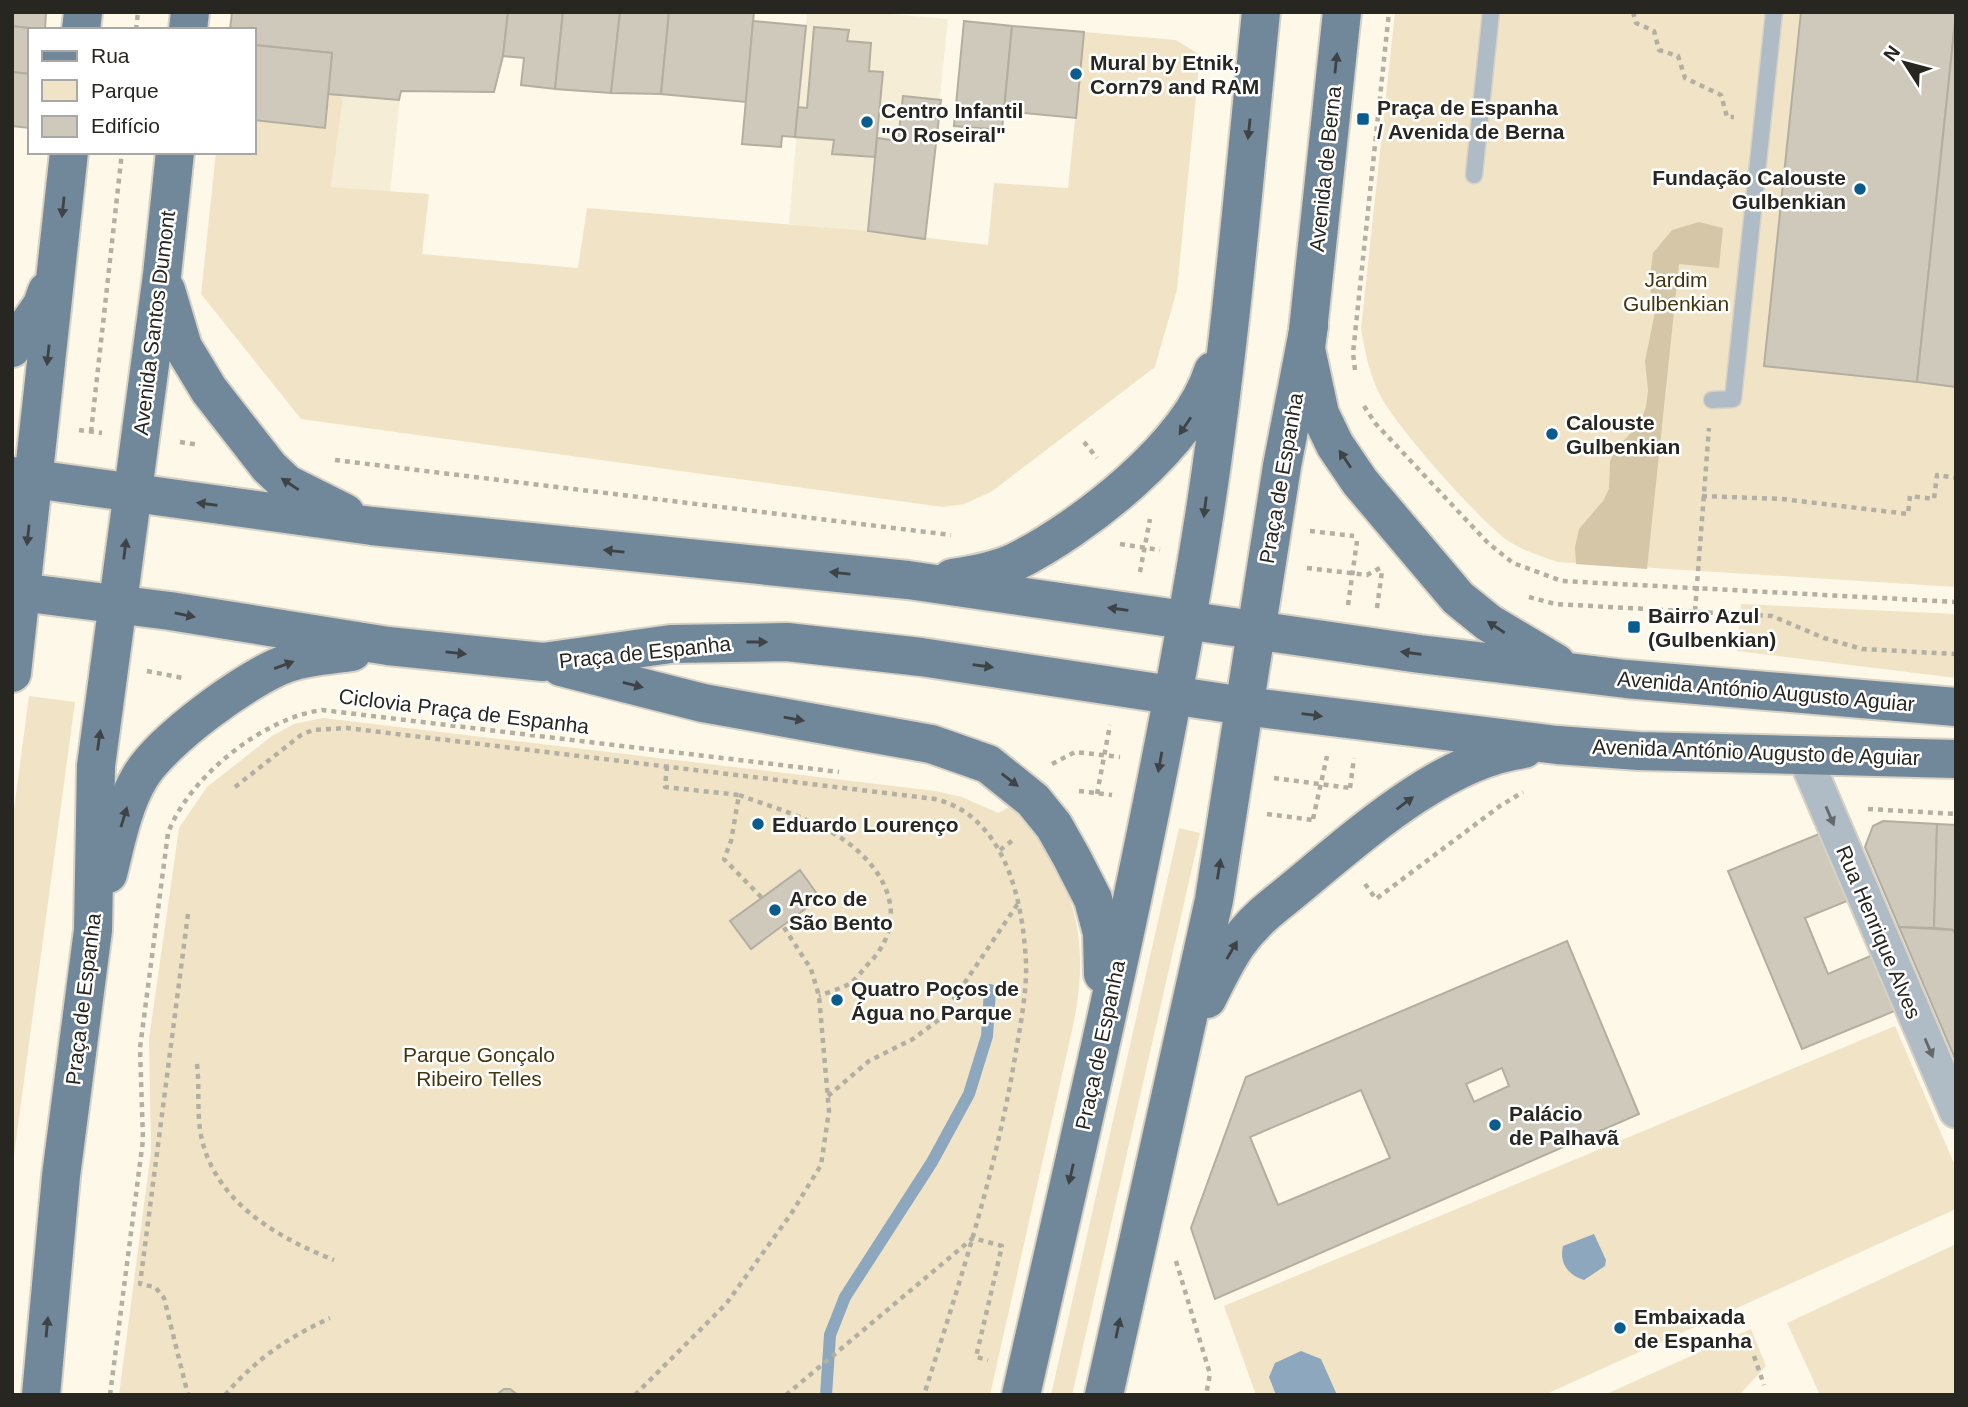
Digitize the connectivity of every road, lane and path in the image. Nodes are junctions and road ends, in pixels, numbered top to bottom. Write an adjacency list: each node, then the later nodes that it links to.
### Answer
1 (1261, 12): 14 (main road, one-way to 14)
2 (1342, 12): 15 (main road, Avenida de Berna, one-way to 2)
3 (1389, 12): 17 (path)
4 (1491, 12): 11 (lane)
5 (1633, 12): 7 (path)
6 (1774, 12): 7 (lane)
7 (1762, 121): 19 (lane)
8 (69, 154): 12 (main road, one-way to 12)
9 (122, 154): 22 (path)
10 (175, 154): 13 (main road, Avenida Santos Dumont)
11 (1474, 175)
12 (57, 262): 16 (main road); 20 (main road, one-way to 20)
13 (162, 275): 21 (main road); 23 (main road, Avenida Santos Dumont)
14 (1229, 318): 29 (main road, one-way to 29); 33 (main road, Praça de Espanha, one-way to 33)
15 (1308, 326): 32 (main road, one-way to 15); 34 (main road, Praça de Espanha)
16 (12, 348)
17 (1355, 373)
18 (1360, 394): 36 (path)
19 (1713, 400): 28 (path)
20 (41, 426): 22 (path); 25 (main road)
21 (239, 430): 23 (path); 30 (main road, one-way to 21)
22 (91, 432): 23 (path)
23 (140, 438): 27 (main road, Avenida Santos Dumont)
24 (329, 459): 31 (path)
25 (24, 477): 27 (main road); 37 (main road, one-way to 37)
26 (1956, 478): 28 (path)
27 (132, 493): 30 (main road, one-way to 27); 40 (main road, Praça de Espanha, one-way to 27)
28 (1702, 496): 36 (path)
29 (1087, 515): 33 (path); 35 (main road)
30 (372, 526): 35 (main road, one-way to 30)
31 (956, 535)
32 (1413, 544): 34 (path); 48 (main road, one-way to 32)
33 (1197, 554): 42 (main road, Praça de Espanha)
34 (1267, 563): 43 (main road, Praça de Espanha)
35 (908, 580): 42 (main road, one-way to 35)
36 (1696, 589): 39 (path); 41 (path)
37 (17, 591): 40 (main road, Praça de Espanha); 47 (main road)
38 (1517, 592): 41 (path)
39 (1956, 602)
40 (118, 604): 44 (main road, Praça de Espanha, one-way to 44); 71 (main road, Praça de Espanha, one-way to 40)
41 (1695, 611): 45 (path)
42 (1185, 619): 43 (main road); 49 (main road, Praça de Espanha)
43 (1256, 629): 48 (main road, Avenida António Augusto Aguiar, one-way to 43); 50 (main road, Praça de Espanha)
44 (388, 646): 46 (main road, Praça de Espanha, one-way to 46); 71 (main road, one-way to 44)
45 (1956, 654)
46 (543, 662): 49 (main road, Praça de Espanha, one-way to 49); 60 (main road, one-way to 60)
47 (12, 673)
48 (1576, 673): 51 (main road, Avenida António Augusto Aguiar)
49 (1172, 695): 50 (main road, Praça de Espanha); 55 (main road, Praça de Espanha, one-way to 55)
50 (1244, 706): 52 (main road, Praça de Espanha, one-way to 52); 57 (main road, Praça de Espanha)
51 (1956, 707)
52 (1557, 745): 53 (main road, Avenida António Augusto de Aguiar); 64 (main road, one-way to 52)
53 (1803, 754): 54 (main road, Avenida António Augusto de Aguiar); 62 (street, Rua Henrique Alves)
54 (1956, 759)
55 (1160, 762): 60 (path); 73 (main road, Praça de Espanha)
56 (667, 766): 59 (path); 61 (path); 68 (path)
57 (1234, 772): 64 (path); 76 (main road, Praça de Espanha, one-way to 57)
58 (848, 773): 86 (path, Ciclovia Praça de Espanha)
59 (235, 787)
60 (1020, 788): 73 (main road)
61 (738, 795): 67 (path); 72 (path)
62 (1824, 803): 63 (path); 77 (street, Rua Henrique Alves, one-way to 77)
63 (1956, 814)
64 (1376, 825): 76 (main road, one-way to 64)
65 (1372, 875): 66 (path)
66 (1363, 882)
67 (762, 898)
68 (1019, 902): 75 (path); 78 (path)
69 (188, 914): 87 (path)
70 (783, 926): 72 (path)
71 (93, 930): 85 (main road, Praça de Espanha, one-way to 71)
72 (819, 996): 75 (path)
73 (1097, 1059): 83 (main road, Praça de Espanha, one-way to 83)
74 (197, 1064): 80 (path)
75 (828, 1097): 89 (path)
76 (1169, 1103): 92 (main road, one-way to 76)
77 (1956, 1111)
78 (973, 1238): 83 (path); 90 (path); 91 (path)
79 (1173, 1253): 93 (path)
80 (334, 1260)
81 (330, 1318): 88 (path)
82 (1754, 1356): 84 (path)
83 (1024, 1381)
84 (1764, 1385)
85 (41, 1395)
86 (110, 1395)
87 (188, 1395)
88 (225, 1395)
89 (635, 1395)
90 (786, 1395)
91 (925, 1395)
92 (1104, 1395)
93 (1206, 1395)

